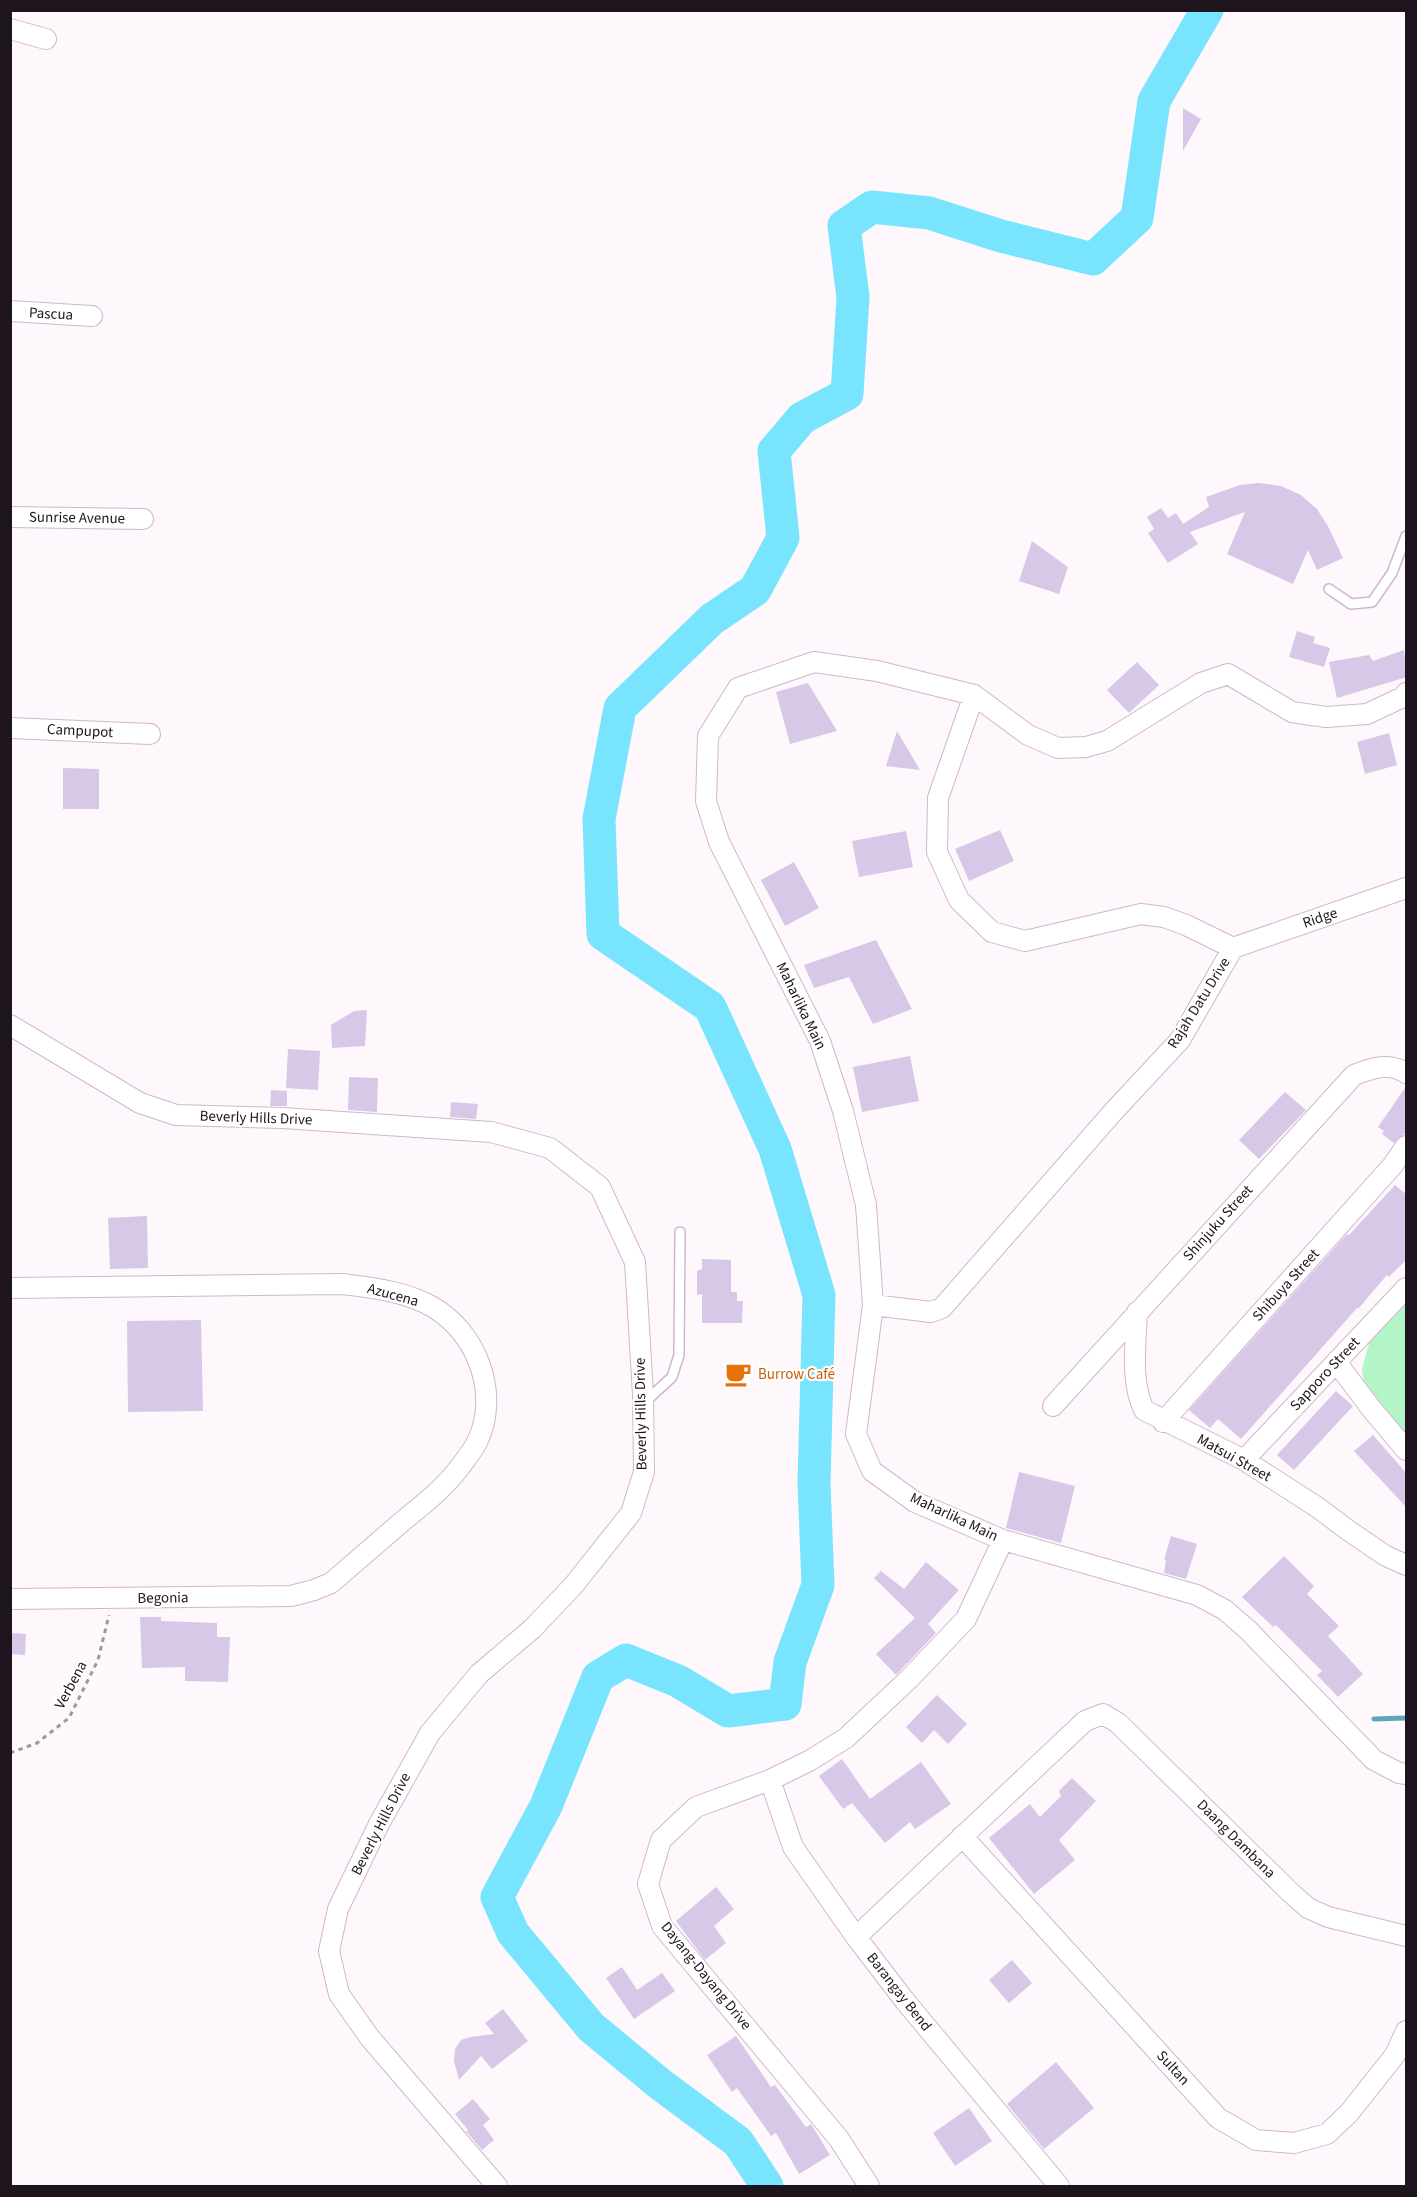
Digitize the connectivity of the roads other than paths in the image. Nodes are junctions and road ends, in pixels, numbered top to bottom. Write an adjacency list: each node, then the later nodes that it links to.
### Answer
1 (10, 29): 2 (street)
2 (46, 39)
3 (10, 312): 4 (street, Pascua)
4 (92, 316)
5 (10, 516): 6 (street, Sunrise Avenue)
6 (143, 519)
7 (1407, 536): 8 (lane)
8 (1329, 589)
9 (1407, 693): 10 (street, Maharlika Main)
10 (974, 695): 14 (street, Rajah Datu Drive); 21 (street, Maharlika Main)
11 (10, 728): 12 (street, Campupot)
12 (150, 734)
13 (1407, 888): 14 (street, Ridge)
14 (1233, 948): 21 (street, Rajah Datu Drive)
15 (10, 1025): 24 (street, Beverly Hills Drive)
16 (1402, 1070): 22 (street, Shinjuku Street)
17 (1407, 1146): 26 (street, Shibuya Street)
18 (680, 1232): 24 (lane)
19 (10, 1288): 31 (street, Azucena)
20 (1407, 1288): 23 (street, Sapporo Street)
21 (873, 1305): 29 (street, Maharlika Main)
22 (1137, 1312): 25 (street, Shinjuku Street); 26 (street, Matsui Street)
23 (1337, 1363): 27 (street); 28 (street, Sapporo Street)
24 (643, 1404): 39 (street, Beverly Hills Drive)
25 (1053, 1406)
26 (1163, 1422): 28 (street, Matsui Street)
27 (1407, 1450)
28 (1244, 1460): 30 (street, Matsui Street)
29 (1002, 1540): 33 (street, Maharlika Main); 34 (street, Dayang-Dayang Drive)
30 (1407, 1565)
31 (314, 1590): 32 (street, Begonia)
32 (10, 1599)
33 (1407, 1774)
34 (770, 1780): 37 (street, Barangay Bend); 40 (street, Dayang-Dayang Drive)
35 (962, 1836): 36 (street, Daang Dambana); 37 (street); 38 (street, Sultan)
36 (1407, 1936)
37 (856, 1937): 41 (street, Barangay Bend)
38 (1407, 2031)
39 (497, 2187)
40 (869, 2187)
41 (1059, 2187)

